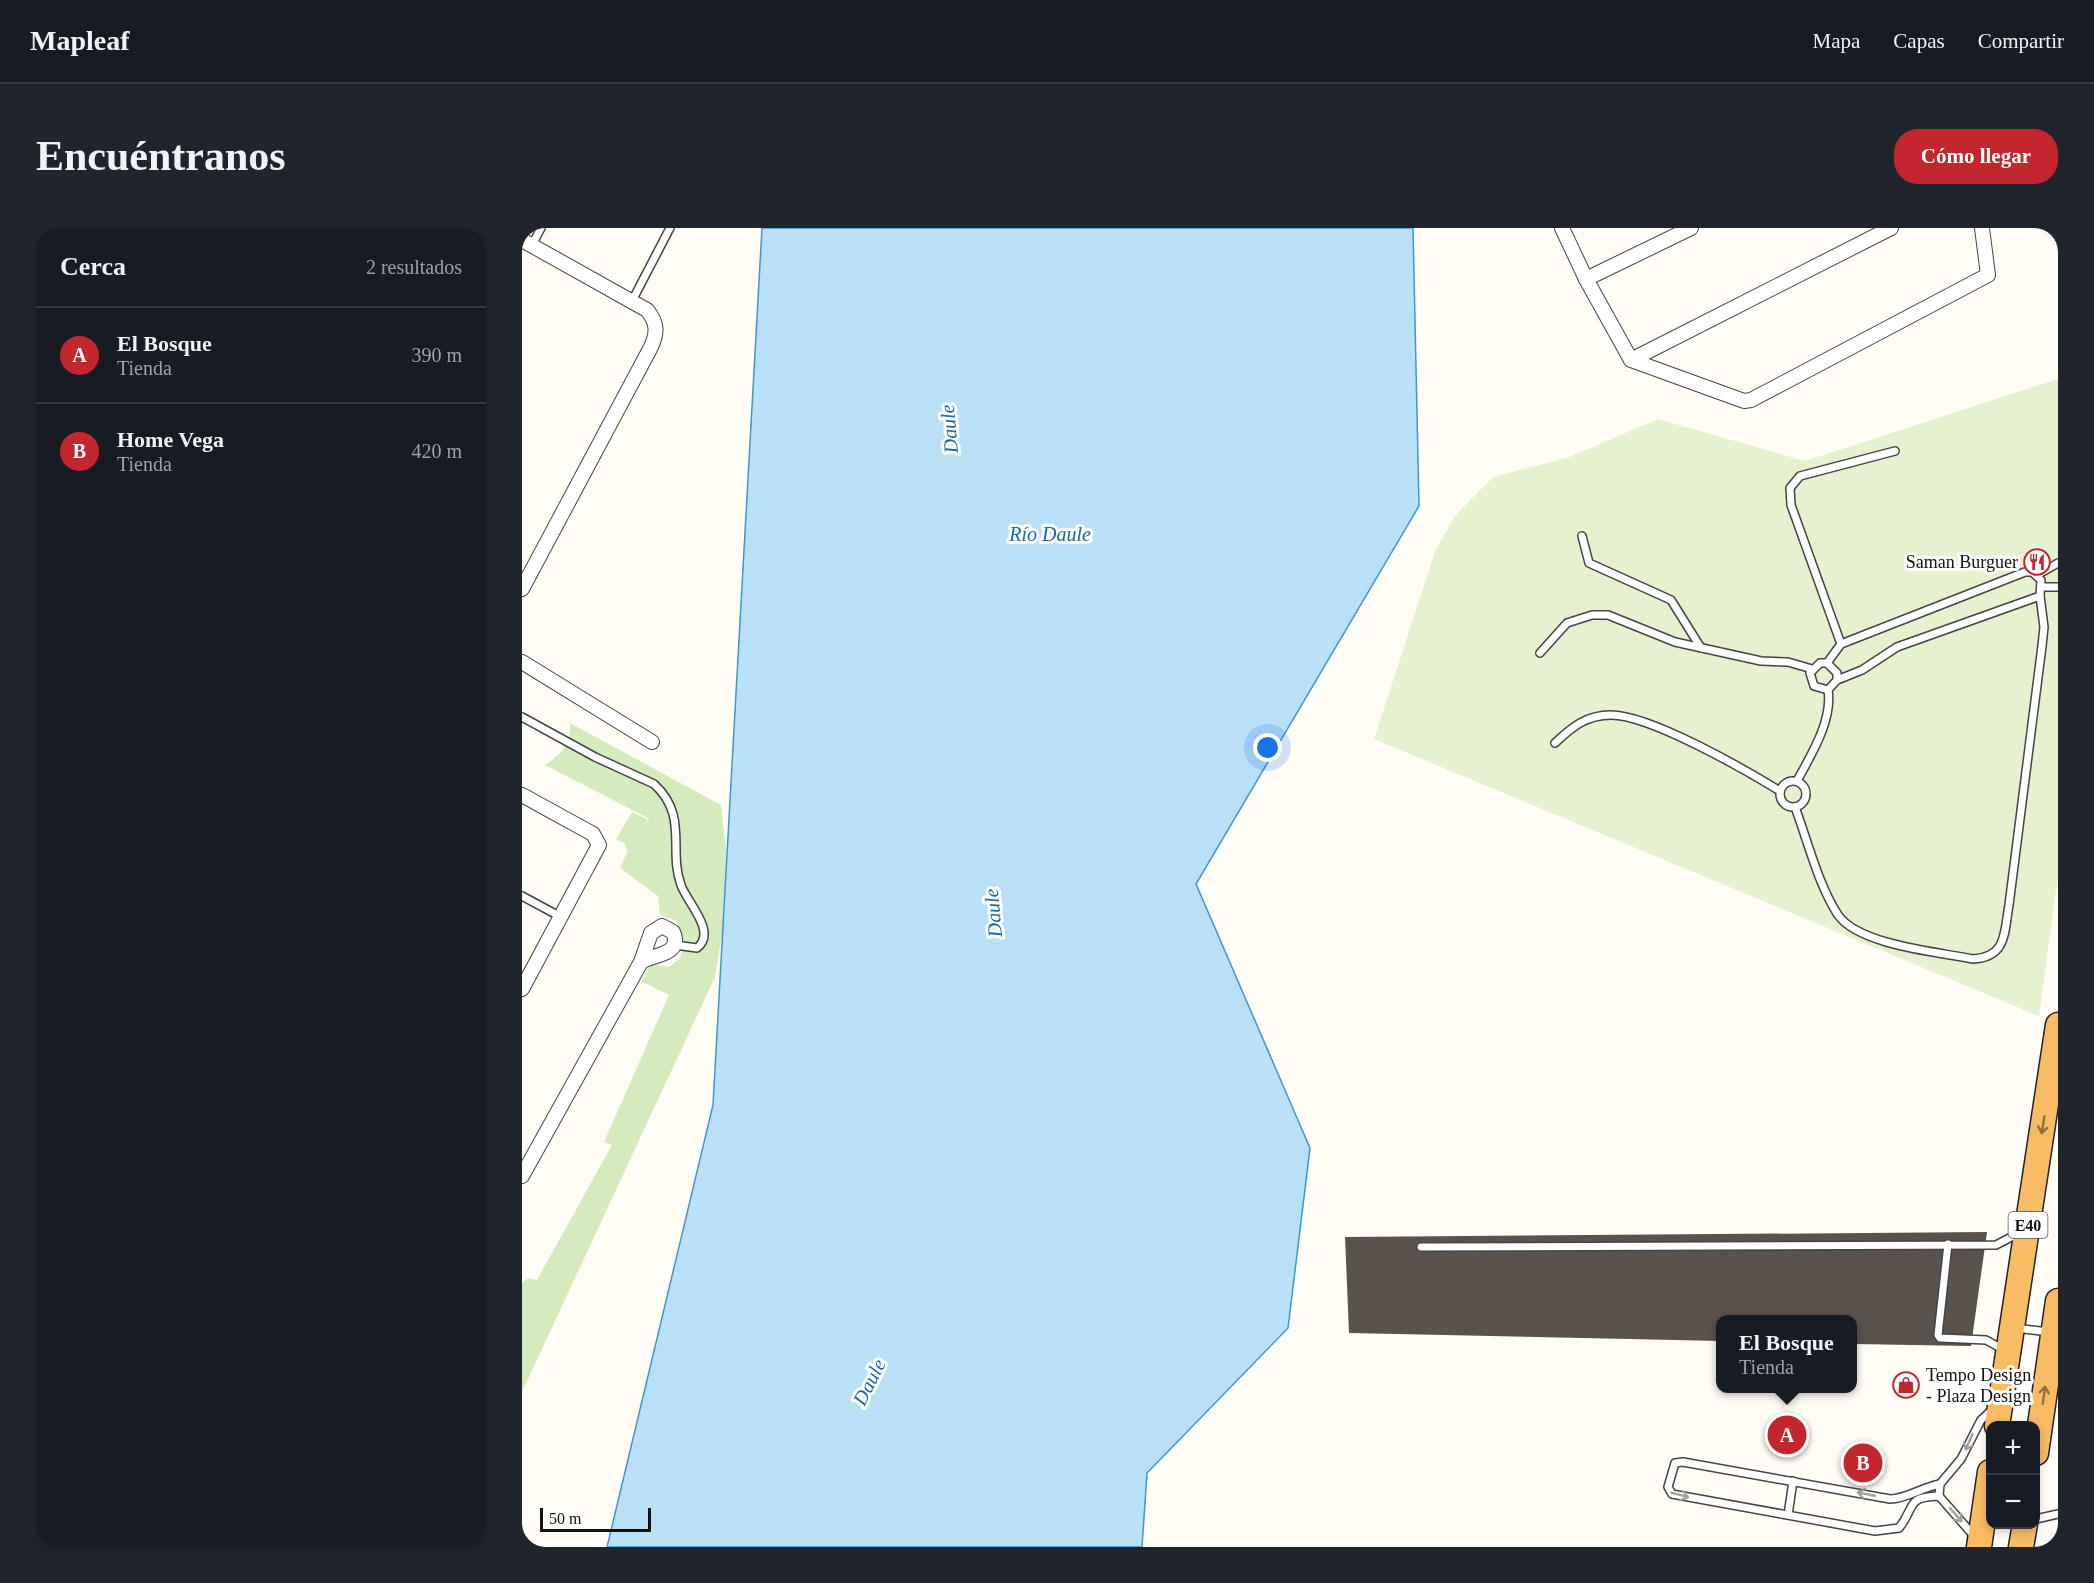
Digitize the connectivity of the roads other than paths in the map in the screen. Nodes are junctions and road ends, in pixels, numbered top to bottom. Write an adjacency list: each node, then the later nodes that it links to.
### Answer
1 (541, 228): 7 (lane)
2 (670, 228): 9 (lane)
3 (1562, 228): 8 (street)
4 (1691, 228): 8 (street)
5 (1891, 228): 10 (street)
6 (1982, 228): 10 (street)
7 (527, 243): 9 (street)
8 (1586, 279): 10 (street)
9 (632, 301): 17 (street)
10 (1631, 360)
11 (1895, 451): 19 (lane)
12 (1582, 536): 20 (lane)
13 (2058, 563): 14 (lane)
14 (2037, 575): 15 (lane); 19 (lane)
15 (2042, 586): 16 (lane); 18 (lane)
16 (2058, 587)
17 (522, 589)
18 (2040, 596): 25 (lane); 33 (lane)
19 (1841, 644): 23 (lane)
20 (1701, 648): 21 (lane); 24 (lane)
21 (1540, 653)
22 (522, 662): 28 (street)
23 (1827, 663): 24 (lane); 25 (lane)
24 (1812, 669): 26 (lane)
25 (1837, 680): 26 (lane)
26 (1828, 690): 30 (lane)
27 (522, 717): 36 (lane)
28 (652, 742)
29 (1555, 743): 31 (lane)
30 (1797, 780): 31 (lane); 33 (lane)
31 (1780, 791): 33 (lane)
32 (522, 795): 35 (street)
33 (1795, 807)
34 (522, 896): 35 (lane)
35 (561, 917): 38 (street)
36 (675, 945): 37 (street); 37 (street)
37 (641, 962): 40 (street)
38 (522, 989)
39 (2058, 1025): 41 (highway, E40, one-way to 41)
40 (522, 1176)
41 (2028, 1227): 42 (lane); 45 (highway, E40)
42 (1948, 1244): 43 (lane); 47 (lane)
43 (1421, 1247)
44 (2058, 1301): 46 (highway)
45 (2013, 1328): 46 (lane); 47 (highway, E40)
46 (2056, 1333): 48 (highway)
47 (2009, 1355): 49 (highway, E40)
48 (2053, 1364): 50 (highway, one-way to 48)
49 (1999, 1414): 53 (lane, one-way to 53)
50 (2040, 1432)
51 (1990, 1475): 61 (highway)
52 (1793, 1481): 54 (lane, one-way to 52); 58 (lane); 58 (lane, one-way to 58)
53 (1940, 1484): 54 (lane); 55 (lane)
54 (1906, 1495): 56 (lane)
55 (1939, 1496): 56 (lane); 61 (lane, one-way to 61)
56 (1911, 1505): 58 (lane)
57 (2058, 1514): 59 (lane)
58 (1788, 1515)
59 (2040, 1518)
60 (2024, 1529): 62 (highway)
61 (1980, 1545)
62 (2021, 1547)

